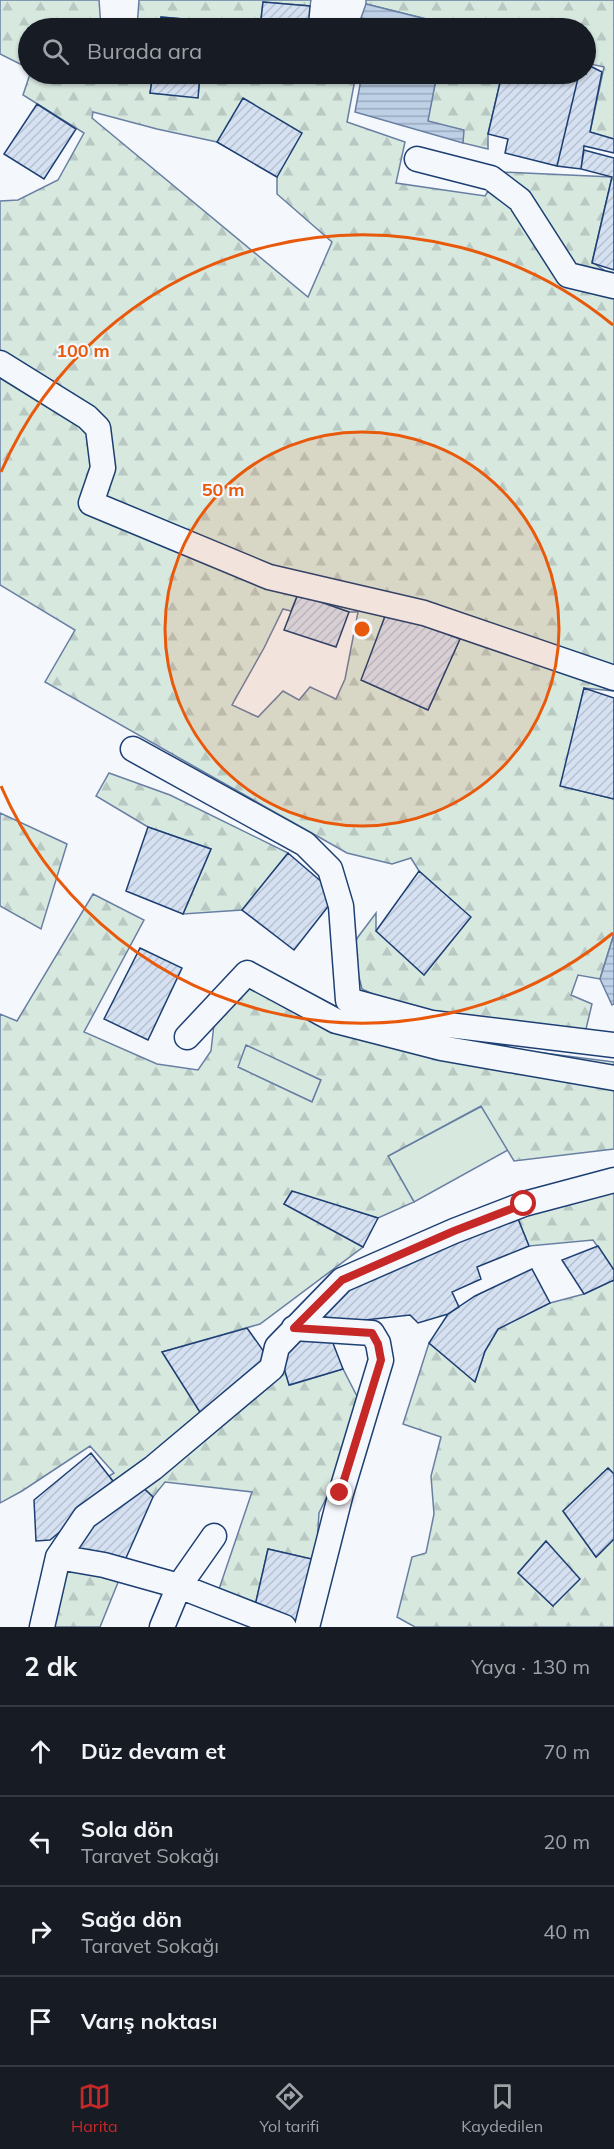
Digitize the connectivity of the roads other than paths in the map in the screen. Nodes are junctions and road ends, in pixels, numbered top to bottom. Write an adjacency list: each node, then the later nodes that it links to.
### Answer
1 (417, 159): 2 (street)
2 (614, 286)
3 (0, 363): 4 (street)
4 (614, 678)
5 (133, 749): 7 (street)
6 (187, 1037): 8 (street)
7 (614, 1045)
8 (614, 1078)
9 (614, 1180): 10 (street)
10 (294, 1328): 12 (street); 17 (street)
11 (214, 1536): 13 (street)
12 (58, 1557): 13 (street); 14 (street)
13 (179, 1586): 15 (street); 16 (street)
14 (42, 1627)
15 (162, 1627)
16 (284, 1627)
17 (307, 1627)

